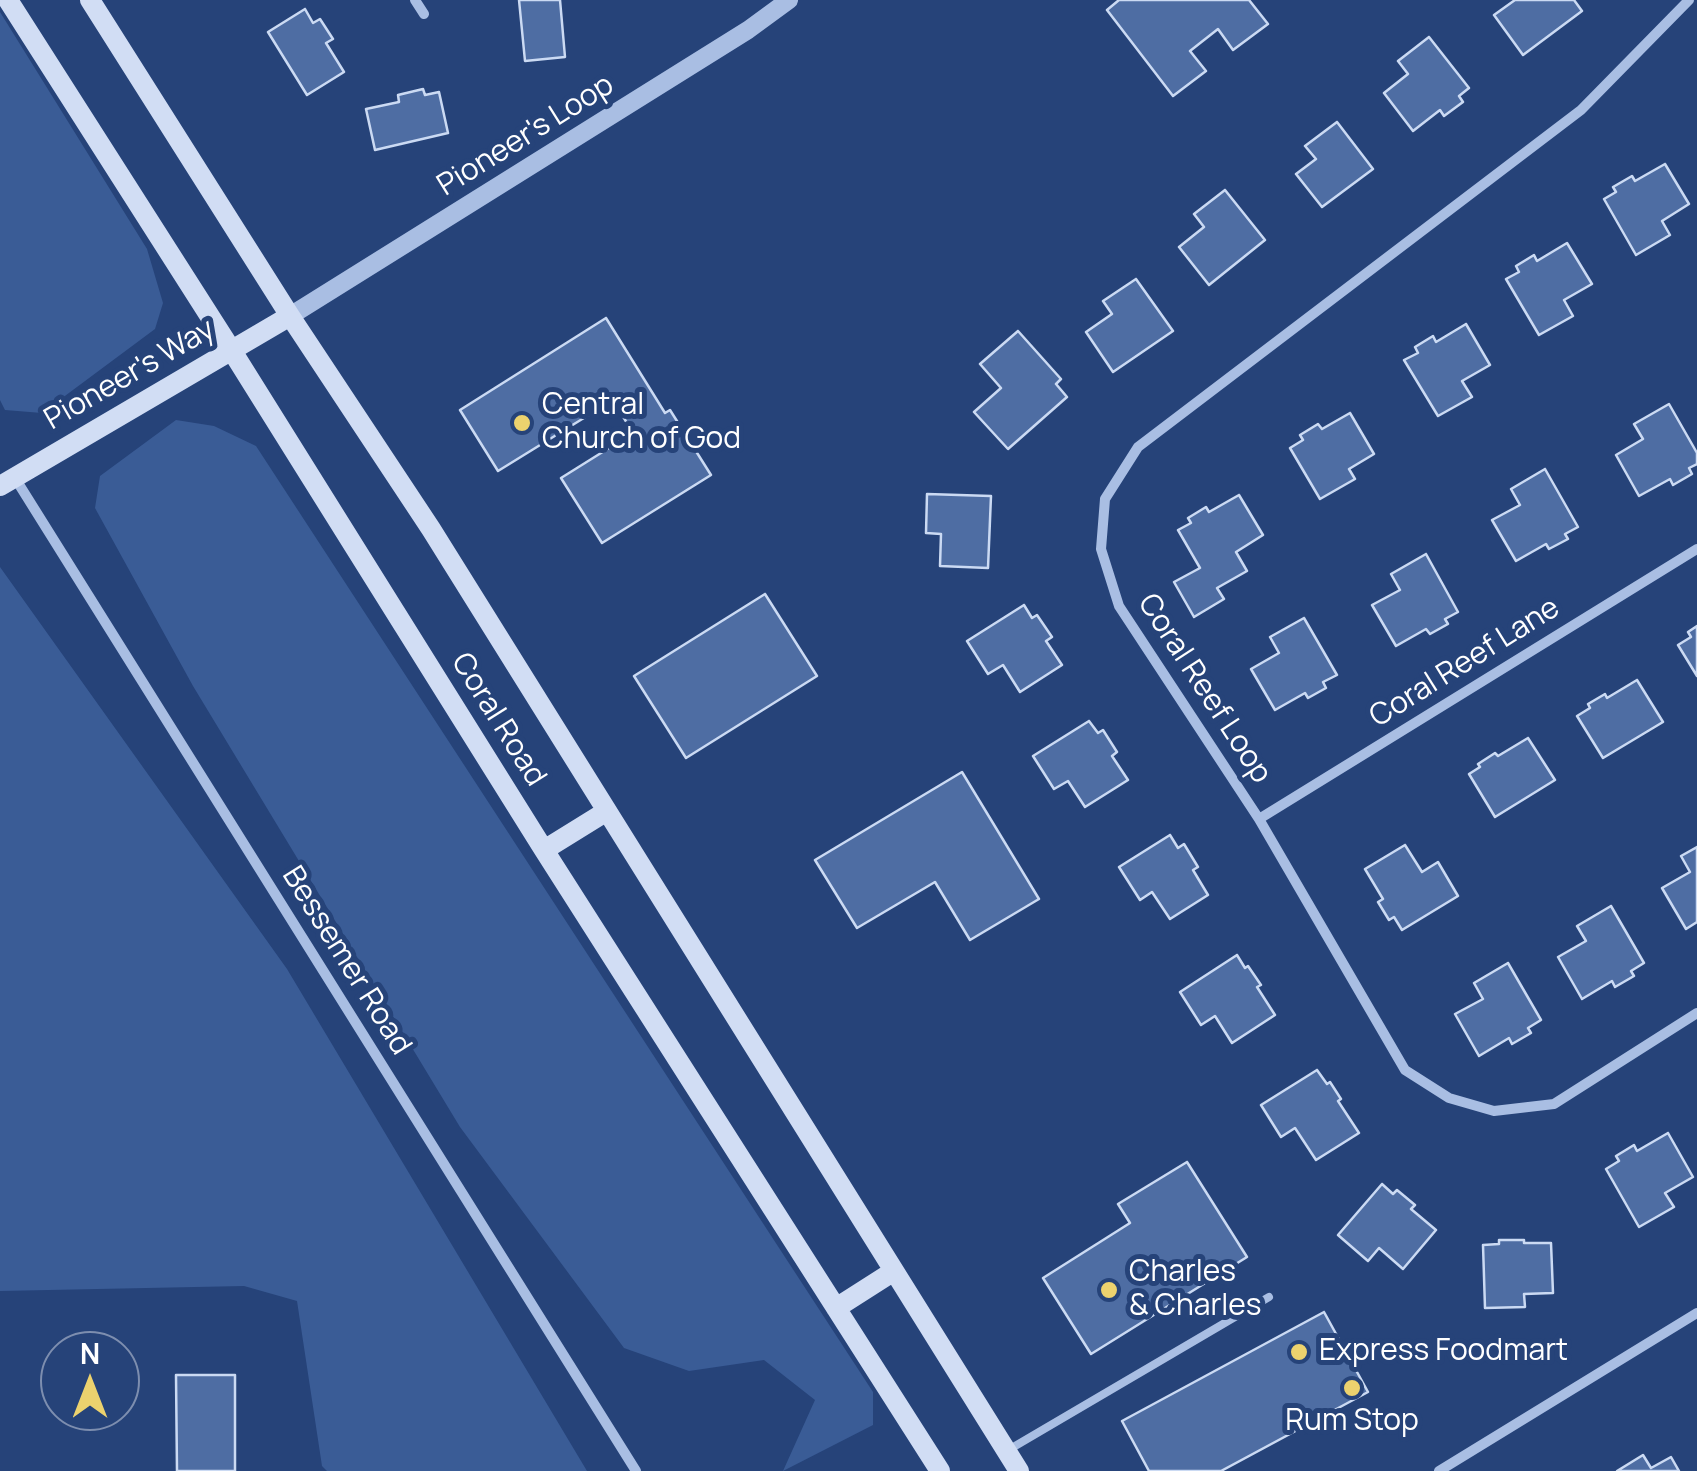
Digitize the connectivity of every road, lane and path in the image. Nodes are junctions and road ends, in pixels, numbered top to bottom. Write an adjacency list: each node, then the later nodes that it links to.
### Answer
1 (8, 0): 8 (main road, Coral Road)
2 (90, 0): 7 (main road, Coral Road)
3 (415, 0): 6 (street)
4 (789, 0): 7 (street, Pioneer's Loop)
5 (1689, 0): 12 (street, Coral Reef Loop)
6 (424, 14)
7 (290, 316): 8 (main road, Pioneer's Way); 11 (main road, Coral Road)
8 (232, 351): 9 (main road, Pioneer's Way); 13 (main road, Coral Road)
9 (7, 482): 20 (street, Bessemer Road)
10 (1697, 548): 12 (street, Coral Reef Lane)
11 (606, 810): 13 (main road); 15 (main road, Coral Road)
12 (1258, 819): 14 (street, Coral Reef Loop)
13 (544, 850): 17 (main road, Coral Road)
14 (1697, 1013)
15 (894, 1271): 17 (main road); 19 (main road, Coral Road)
16 (1268, 1296): 19 (lane)
17 (836, 1308): 21 (main road, Coral Road)
18 (1697, 1313): 23 (street)
19 (1006, 1451): 22 (main road, Coral Road)
20 (636, 1471)
21 (940, 1471)
22 (1019, 1471)
23 (1439, 1471)

